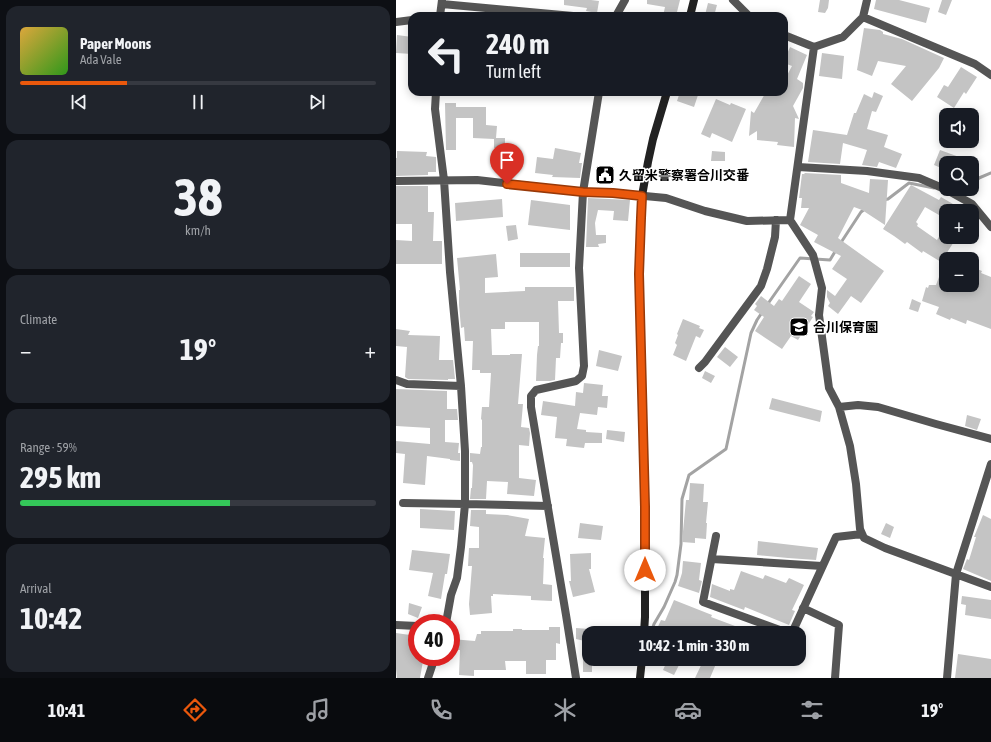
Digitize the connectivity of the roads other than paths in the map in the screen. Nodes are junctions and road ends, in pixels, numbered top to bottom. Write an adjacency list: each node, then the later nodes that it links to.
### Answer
1 (625, 0): 8 (street)
2 (694, 0): 9 (street)
3 (733, 0): 10 (street)
4 (867, 0): 11 (street)
5 (442, 2): 6 (street); 7 (street)
6 (441, 12)
7 (536, 12)
8 (618, 12)
9 (691, 12)
10 (745, 12)
11 (863, 17): 15 (street); 16 (street)
12 (408, 20): 13 (street)
13 (396, 22)
14 (788, 37): 15 (street)
15 (814, 48): 20 (street)
16 (991, 75)
17 (436, 96): 21 (street)
18 (598, 96): 23 (street)
19 (666, 96): 24 (street)
20 (798, 167): 26 (street); 27 (street)
21 (444, 180): 22 (street); 23 (street); 30 (street)
22 (396, 181)
23 (583, 192): 24 (street); 36 (street)
24 (642, 196): 25 (street); 47 (street)
25 (776, 220): 26 (street); 28 (street)
26 (790, 220): 31 (street)
27 (991, 227)
28 (699, 368)
29 (396, 380): 30 (street)
30 (461, 386): 35 (street)
31 (839, 407): 32 (street); 37 (street)
32 (991, 439)
33 (991, 464): 41 (street)
34 (403, 503): 35 (street)
35 (465, 504): 36 (street); 44 (street)
36 (548, 506): 53 (street)
37 (862, 534): 40 (street); 41 (street)
38 (716, 536): 39 (street)
39 (712, 559): 40 (street); 48 (street)
40 (822, 566): 43 (street)
41 (956, 574): 42 (street); 56 (street)
42 (991, 587)
43 (803, 608): 49 (street); 55 (street)
44 (448, 614)
45 (396, 625): 46 (street)
46 (408, 626)
47 (644, 626)
48 (769, 626)
49 (795, 626)
50 (432, 666): 52 (street)
51 (641, 666): 54 (street)
52 (428, 678)
53 (576, 678)
54 (640, 678)
55 (835, 678)
56 (947, 678)

